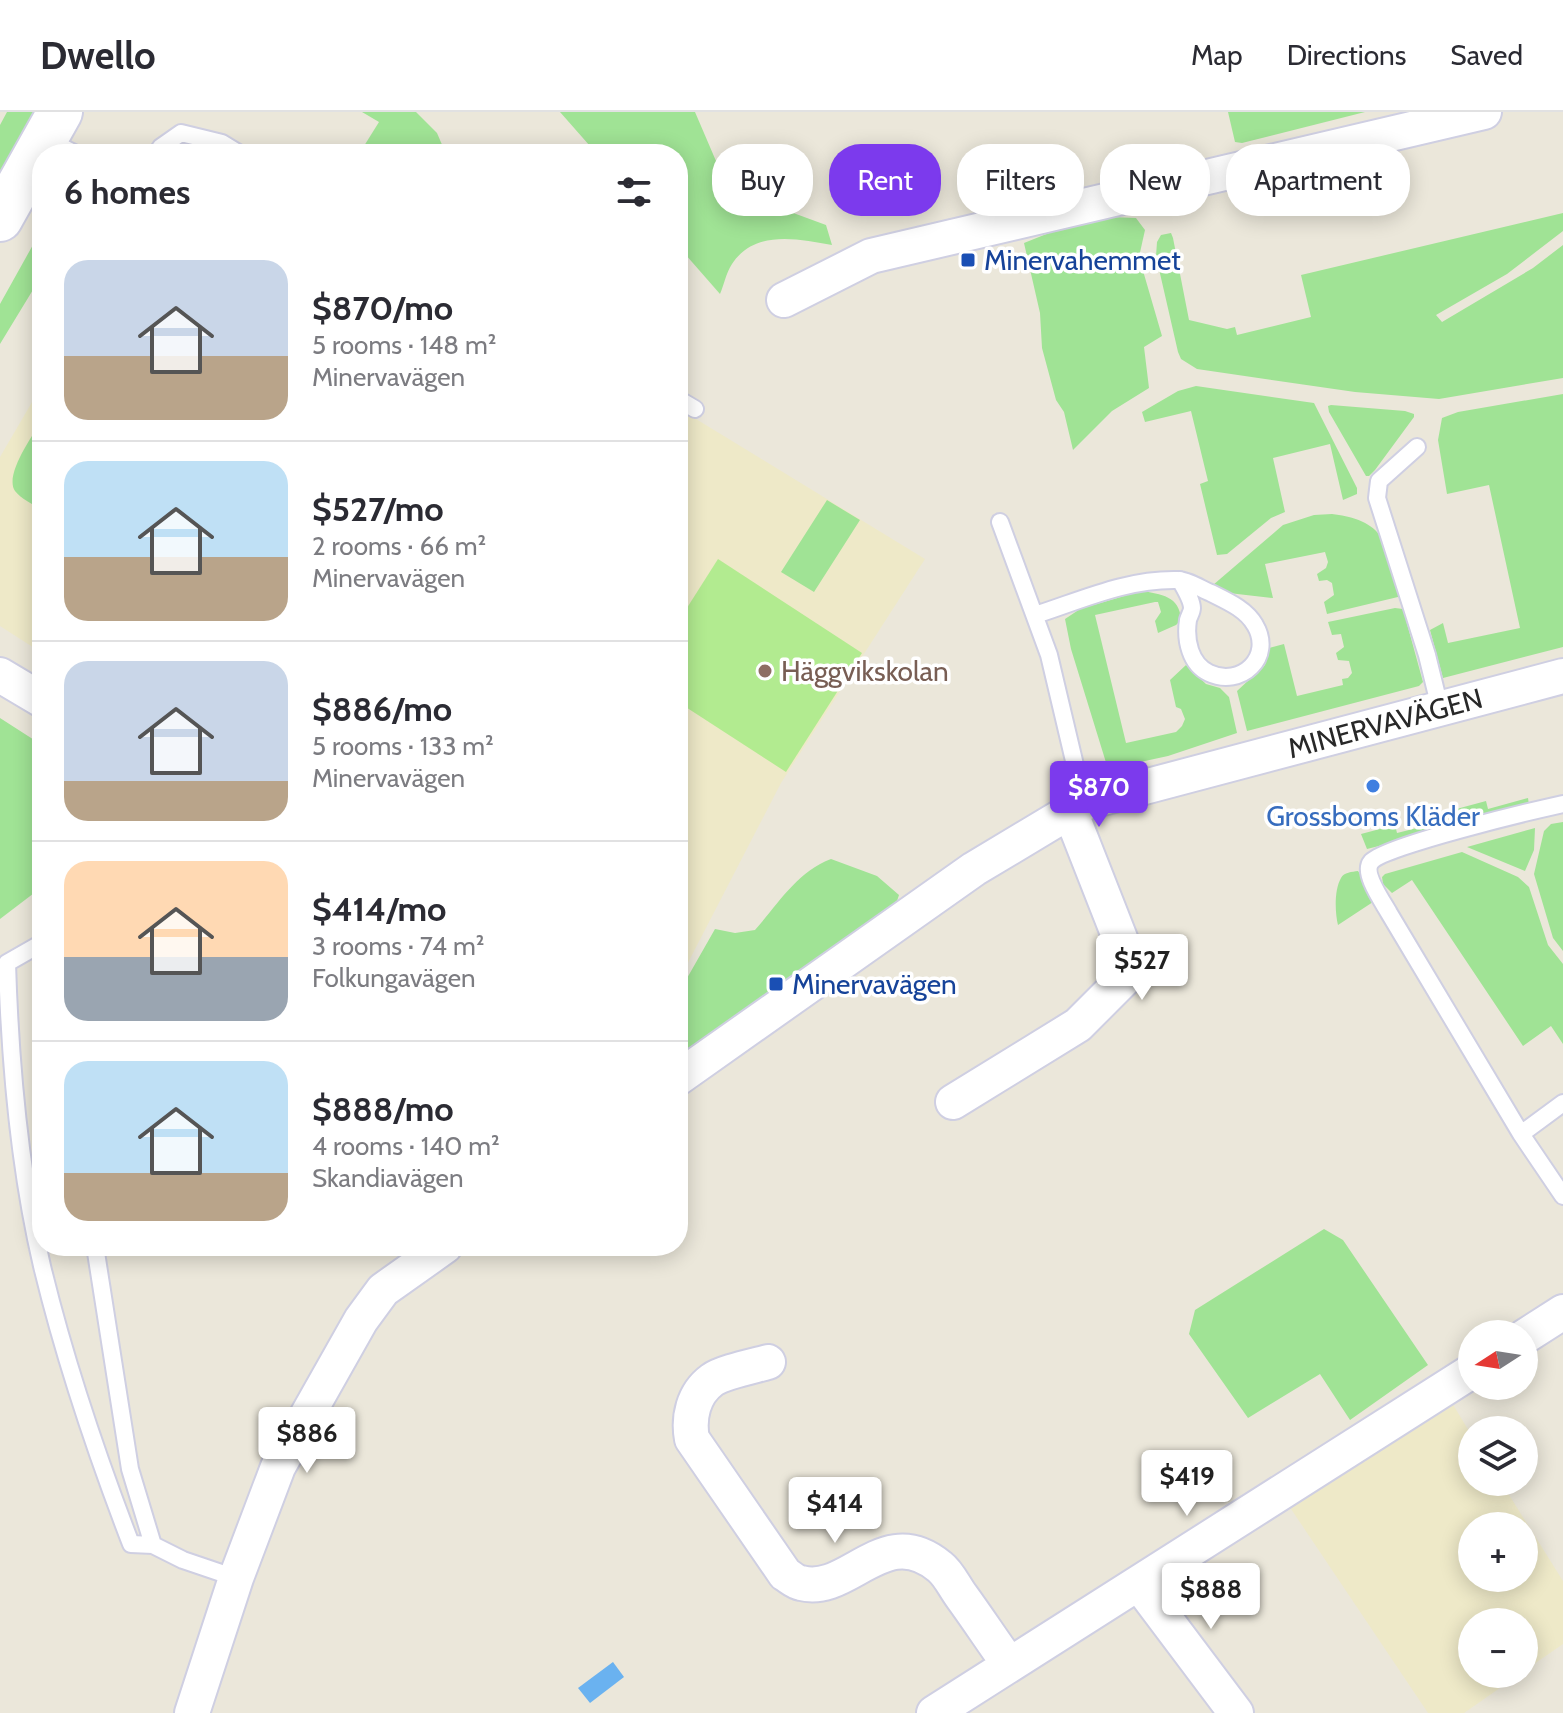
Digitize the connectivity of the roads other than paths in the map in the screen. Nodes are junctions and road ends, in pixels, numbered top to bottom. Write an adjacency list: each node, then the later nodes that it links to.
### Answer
1 (1484, 112): 6 (street)
2 (165, 144): 3 (lane)
3 (224, 144)
4 (32, 175): 5 (street)
5 (0, 219)
6 (784, 300)
7 (688, 405): 8 (lane)
8 (695, 409)
9 (1417, 447): 16 (lane)
10 (1000, 522): 12 (lane)
11 (1180, 580): 11 (lane); 12 (lane)
12 (1035, 615): 18 (lane)
13 (0, 675): 15 (street)
14 (1563, 676): 16 (street, MINERVAVÄGEN)
15 (32, 694)
16 (1440, 708): 18 (street, MINERVAVÄGEN)
17 (1563, 804): 23 (lane)
18 (1077, 807): 20 (street, MINERVAVÄGEN); 21 (street)
19 (32, 949): 25 (lane)
20 (688, 1071)
21 (953, 1102)
22 (1563, 1103): 23 (lane)
23 (1521, 1134): 24 (lane)
24 (1563, 1196)
25 (32, 1207)
26 (41, 1256): 33 (lane)
27 (97, 1256): 33 (lane)
28 (431, 1256): 34 (street)
29 (1563, 1312): 30 (street)
30 (1538, 1328)
31 (768, 1362): 36 (street)
32 (1458, 1380): 35 (street)
33 (153, 1545): 34 (lane)
34 (236, 1578): 37 (street)
35 (1139, 1584): 36 (street); 39 (street)
36 (1009, 1664): 38 (street)
37 (192, 1713)
38 (934, 1713)
39 (1236, 1713)

